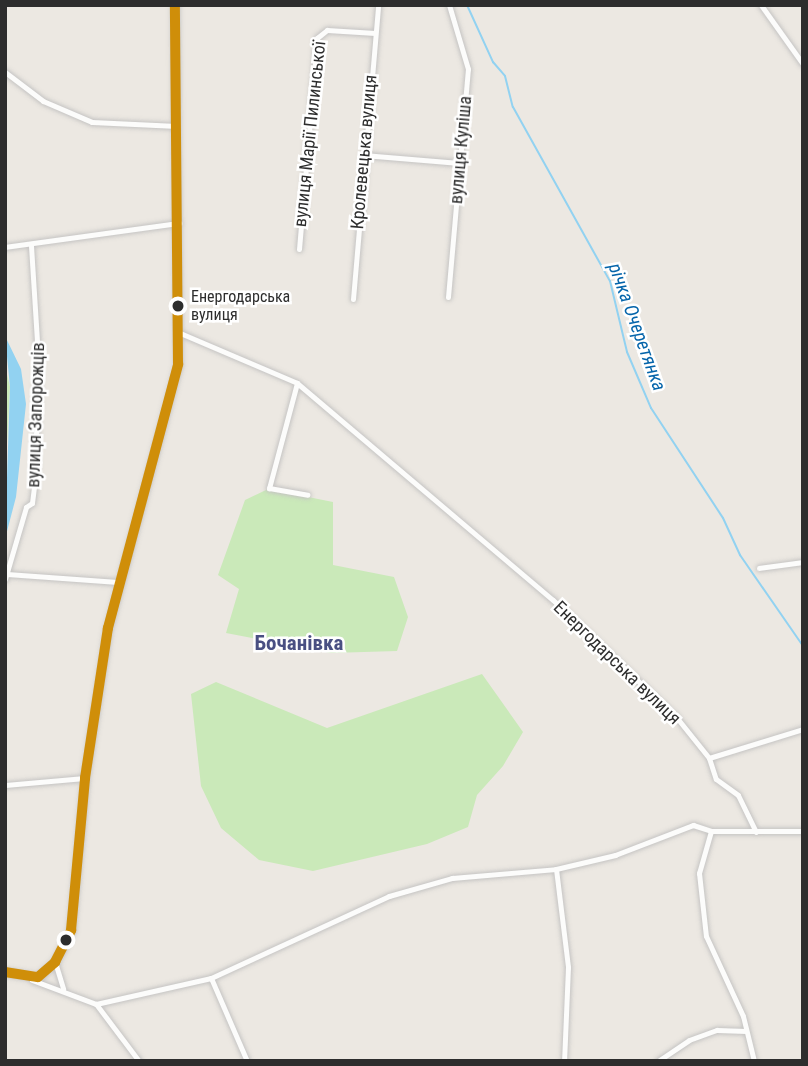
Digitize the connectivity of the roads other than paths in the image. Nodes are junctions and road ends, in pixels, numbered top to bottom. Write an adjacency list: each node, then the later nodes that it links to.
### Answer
1 (175, 5): 8 (main road)
2 (378, 5): 5 (street, Кролевецька вулиця)
3 (449, 5): 10 (street, вулиця Куліша)
4 (761, 5): 6 (street)
5 (375, 33): 9 (street, Кролевецька вулиця); 14 (street, вулиця Марії Пилинської)
6 (803, 64)
7 (5, 72): 8 (street)
8 (177, 126): 11 (main road)
9 (363, 155): 10 (street); 16 (street, Кролевецька вулиця)
10 (460, 163): 15 (street, вулиця Куліша)
11 (179, 223): 12 (street); 17 (main road)
12 (31, 246): 13 (street); 22 (street, вулиця Запорожців)
13 (5, 247)
14 (299, 249)
15 (448, 297)
16 (353, 299)
17 (180, 333): 18 (street, Енергодарська вулиця); 23 (main road)
18 (297, 383): 19 (street); 25 (street, Енергодарська вулиця)
19 (307, 495)
20 (803, 562): 21 (street)
21 (759, 568)
22 (6, 577): 23 (street)
23 (118, 582): 26 (main road)
24 (803, 729): 25 (street)
25 (709, 758): 30 (street, Енергодарська вулиця)
26 (85, 778): 27 (street); 32 (main road)
27 (5, 785)
28 (711, 831): 30 (street); 31 (street); 38 (street)
29 (803, 831): 30 (street)
30 (756, 832)
31 (556, 869): 34 (street); 41 (street)
32 (55, 962): 35 (main road); 36 (street)
33 (5, 972): 35 (main road)
34 (211, 978): 37 (street); 40 (street)
35 (32, 980): 36 (street)
36 (64, 989): 37 (street)
37 (96, 1004): 39 (street)
38 (746, 1031): 42 (street); 43 (street)
39 (139, 1061)
40 (247, 1061)
41 (564, 1061)
42 (659, 1061)
43 (754, 1061)

